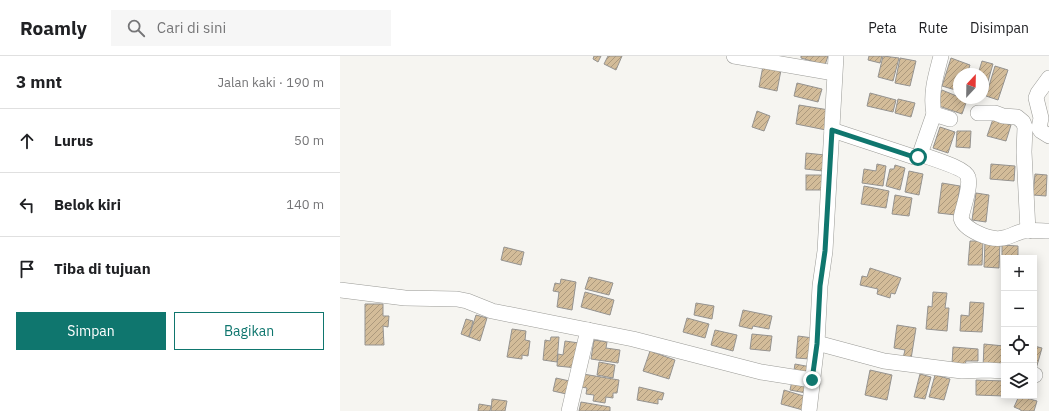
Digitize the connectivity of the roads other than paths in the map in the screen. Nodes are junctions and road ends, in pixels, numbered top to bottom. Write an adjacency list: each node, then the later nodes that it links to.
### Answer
1 (734, 56): 4 (street)
2 (836, 56): 4 (street)
3 (941, 56): 7 (street)
4 (834, 73): 9 (street)
5 (1049, 78): 10 (street)
6 (978, 113): 12 (street)
7 (934, 114): 8 (street); 11 (street)
8 (950, 119)
9 (832, 130): 11 (street); 16 (street)
10 (1049, 136)
11 (920, 154): 12 (street)
12 (1028, 230): 13 (street)
13 (1049, 231)
14 (340, 290): 15 (street)
15 (588, 330): 18 (street); 19 (street)
16 (817, 344): 17 (street); 18 (street)
17 (1001, 371)
18 (812, 380): 20 (street)
19 (569, 411)
20 (809, 411)

